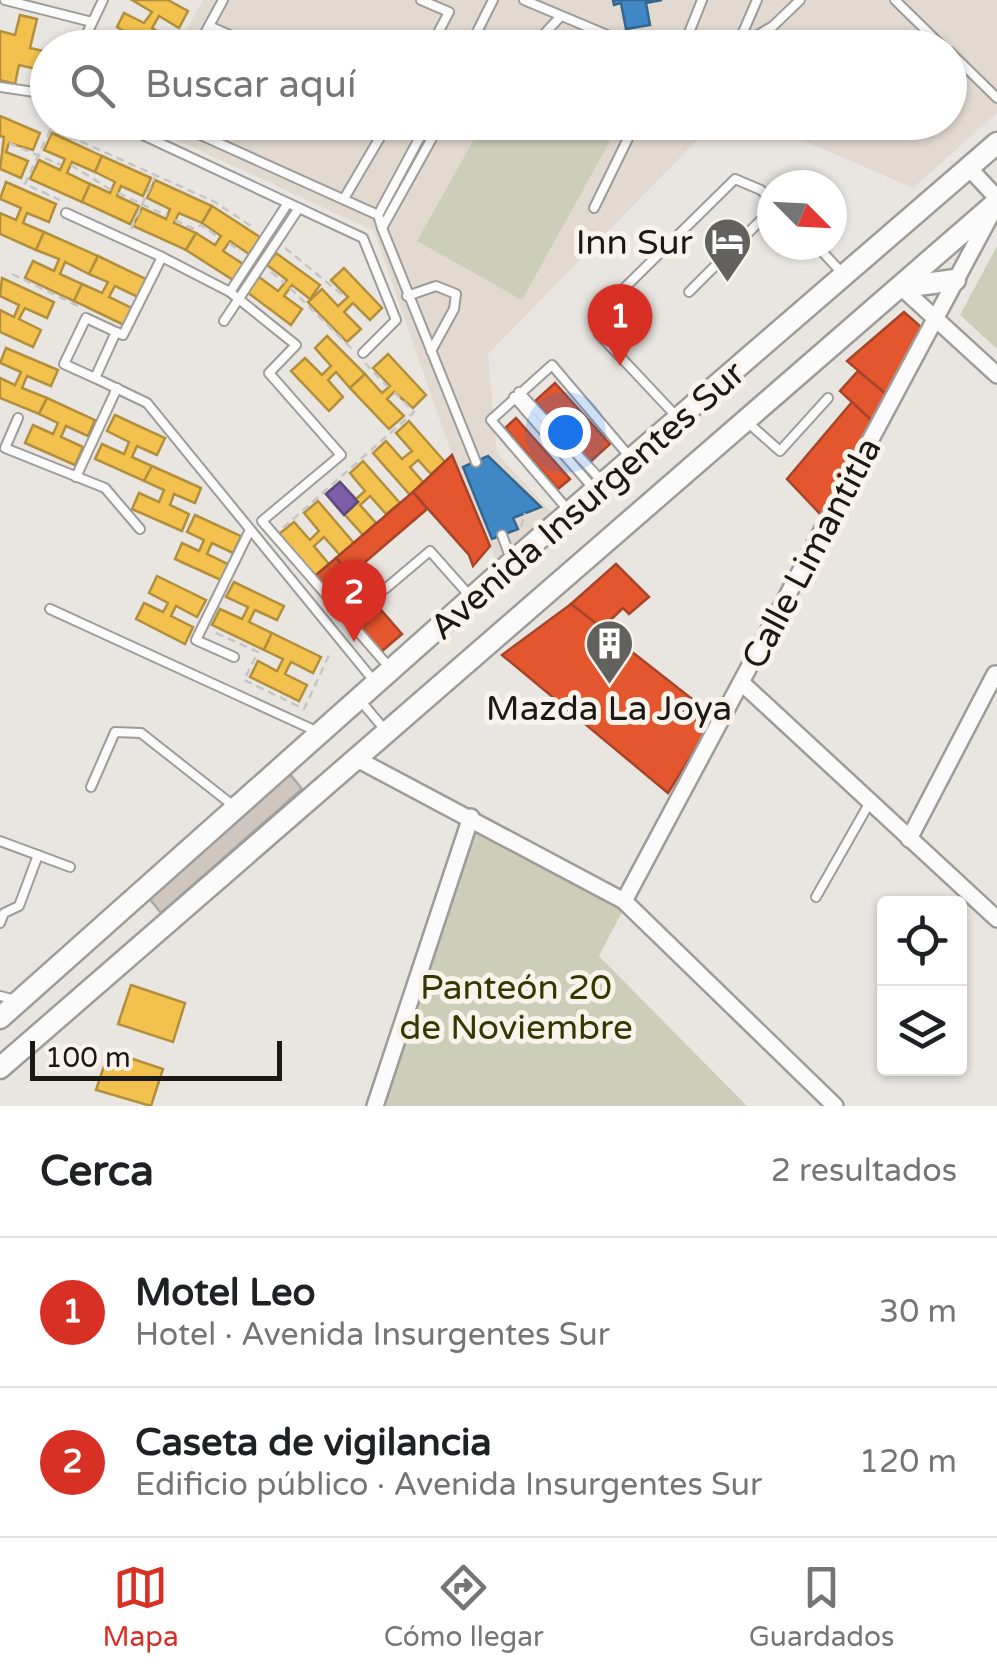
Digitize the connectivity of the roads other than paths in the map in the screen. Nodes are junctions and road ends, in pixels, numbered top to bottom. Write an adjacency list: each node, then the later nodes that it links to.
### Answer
1 (5, 0): 12 (lane)
2 (103, 0): 12 (lane)
3 (223, 0): 13 (lane)
4 (421, 0): 17 (lane)
5 (494, 0): 18 (lane)
6 (524, 0): 11 (lane)
7 (702, 0): 21 (lane)
8 (757, 0): 22 (lane)
9 (800, 0): 23 (lane)
10 (895, 0): 24 (lane)
11 (562, 16): 19 (lane); 20 (lane)
12 (92, 22): 14 (lane)
13 (210, 26): 15 (lane); 16 (lane)
14 (88, 30)
15 (208, 30)
16 (219, 30)
17 (440, 30)
18 (478, 30)
19 (548, 30)
20 (595, 30)
21 (690, 30)
22 (744, 30)
23 (766, 30)
24 (926, 30)
25 (967, 69): 28 (lane)
26 (0, 87): 27 (lane)
27 (30, 91)
28 (997, 98)
29 (154, 140): 40 (lane)
30 (213, 140): 38 (lane)
31 (378, 140): 38 (lane)
32 (418, 140): 44 (lane)
33 (431, 140): 46 (lane)
34 (627, 140): 42 (lane)
35 (997, 143): 36 (main road, Avenida Insurgentes Sur)
36 (969, 168): 39 (street); 49 (main road, Avenida Insurgentes Sur)
37 (757, 188): 67 (lane)
38 (345, 197): 44 (lane)
39 (997, 201): 50 (street, Calle Limantitla); 51 (main road, Avenida Insurgentes Sur)
40 (288, 203): 41 (lane); 52 (lane)
41 (299, 208): 55 (lane); 60 (lane)
42 (594, 208)
43 (66, 213): 47 (lane)
44 (378, 215): 46 (lane)
45 (757, 221): 53 (lane)
46 (382, 228): 54 (lane)
47 (162, 258): 52 (lane); 58 (lane)
48 (830, 260): 49 (lane)
49 (845, 276): 67 (main road, Avenida Insurgentes Sur)
50 (955, 280): 51 (main road); 56 (street, Calle Limantitla)
51 (901, 287): 56 (street); 68 (main road, Avenida Insurgentes Sur)
52 (230, 292): 55 (lane)
53 (689, 292)
54 (407, 296): 59 (lane); 59 (lane)
55 (239, 300): 57 (lane); 83 (lane)
56 (934, 318): 61 (street); 84 (street, Calle Limantitla)
57 (224, 321)
58 (116, 332): 62 (lane); 62 (lane)
59 (431, 351): 70 (lane)
60 (364, 353)
61 (997, 375)
62 (95, 378): 63 (lane)
63 (117, 388): 71 (lane); 75 (lane)
64 (516, 395): 69 (lane); 72 (lane); 73 (lane)
65 (828, 398): 68 (lane)
66 (18, 418): 71 (lane)
67 (680, 420): 69 (main road, Avenida Insurgentes Sur)
68 (746, 421): 86 (main road, Avenida Insurgentes Sur)
69 (632, 460): 72 (main road, Avenida Insurgentes Sur)
70 (476, 462)
71 (76, 477): 74 (lane)
72 (600, 487): 73 (main road, Avenida Insurgentes Sur)
73 (570, 512): 77 (main road, Avenida Insurgentes Sur)
74 (140, 529)
75 (249, 532): 81 (lane); 83 (lane)
76 (502, 535): 77 (lane)
77 (512, 562): 79 (main road, Avenida Insurgentes Sur)
78 (385, 589): 79 (lane)
79 (472, 598): 83 (main road, Avenida Insurgentes Sur)
80 (50, 609): 87 (lane)
81 (234, 657)
82 (995, 674): 93 (street)
83 (384, 677): 85 (main road, Avenida Insurgentes Sur)
84 (743, 684): 90 (street); 98 (street, Calle Limantitla)
85 (359, 699): 86 (lane); 87 (main road, Avenida Insurgentes Sur)
86 (386, 730): 88 (main road, Avenida Insurgentes Sur)
87 (320, 733): 91 (main road, Avenida Insurgentes Sur)
88 (355, 758): 92 (street); 104 (main road, Avenida Insurgentes Sur)
89 (92, 788): 91 (lane)
90 (870, 802): 93 (street); 97 (lane)
91 (235, 807): 102 (main road, Avenida Insurgentes Sur)
92 (470, 817): 98 (street); 105 (street)
93 (910, 839): 99 (street)
94 (0, 841): 95 (lane)
95 (38, 855): 96 (lane); 100 (lane)
96 (70, 867)
97 (816, 897)
98 (624, 902): 106 (street)
99 (993, 908)
100 (2, 909): 101 (lane)
101 (0, 923)
102 (10, 999): 103 (main road, Avenida Insurgentes Sur)
103 (0, 1018)
104 (1, 1067)
105 (375, 1106)
106 (836, 1106)

